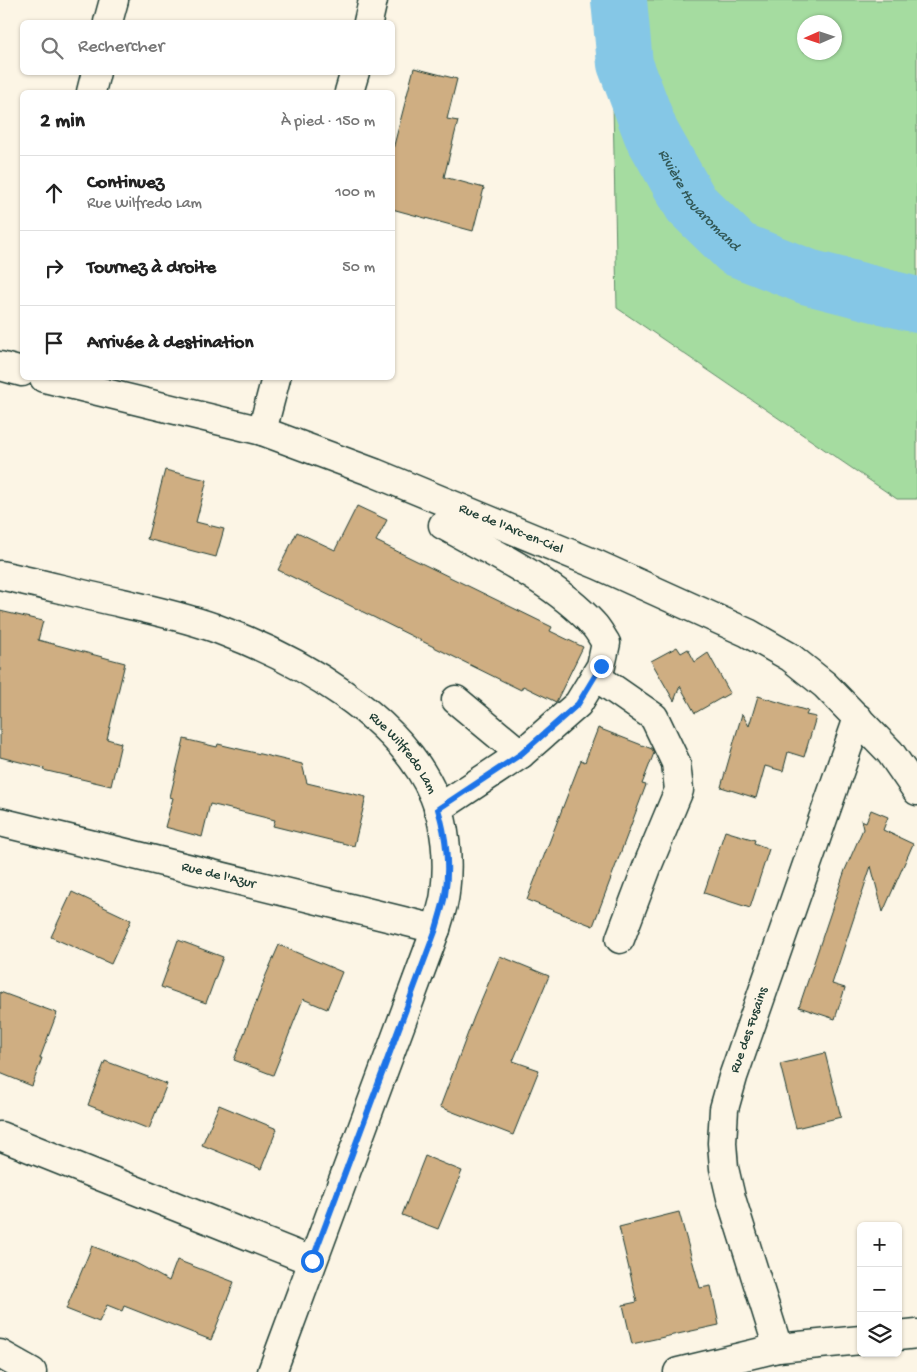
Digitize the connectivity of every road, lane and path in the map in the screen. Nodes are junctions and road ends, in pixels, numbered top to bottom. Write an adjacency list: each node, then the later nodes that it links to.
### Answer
1 (114, 0): 3 (street)
2 (373, 0): 4 (street)
3 (109, 20)
4 (368, 20)
5 (95, 75): 7 (street)
6 (354, 75): 8 (street)
7 (92, 90)
8 (350, 90)
9 (57, 380): 11 (street, Rue de l'Arc-en-Ciel)
10 (275, 380): 11 (street)
11 (262, 432): 16 (street, Rue de l'Arc-en-Ciel)
12 (443, 525): 14 (street)
13 (0, 575): 19 (street, Rue Wilfredo Lam)
14 (595, 676): 17 (street); 22 (street)
15 (456, 700): 17 (street)
16 (858, 718): 18 (street, Rue de l'Arc-en-Ciel); 28 (street, Rue des Fusains)
17 (521, 754): 19 (street)
18 (917, 791)
19 (438, 809): 21 (street, Rue Wilfredo Lam)
20 (0, 822): 21 (street, Rue de l'Azur)
21 (436, 929): 24 (street, Rue Wilfredo Lam)
22 (620, 939)
23 (0, 1136): 24 (street)
24 (312, 1261): 31 (street, Rue Wilfredo Lam)
25 (917, 1334): 26 (street)
26 (902, 1336)
27 (857, 1340): 28 (street)
28 (778, 1348): 32 (street)
29 (0, 1354): 30 (street)
30 (32, 1372)
31 (272, 1372)
32 (678, 1372)

